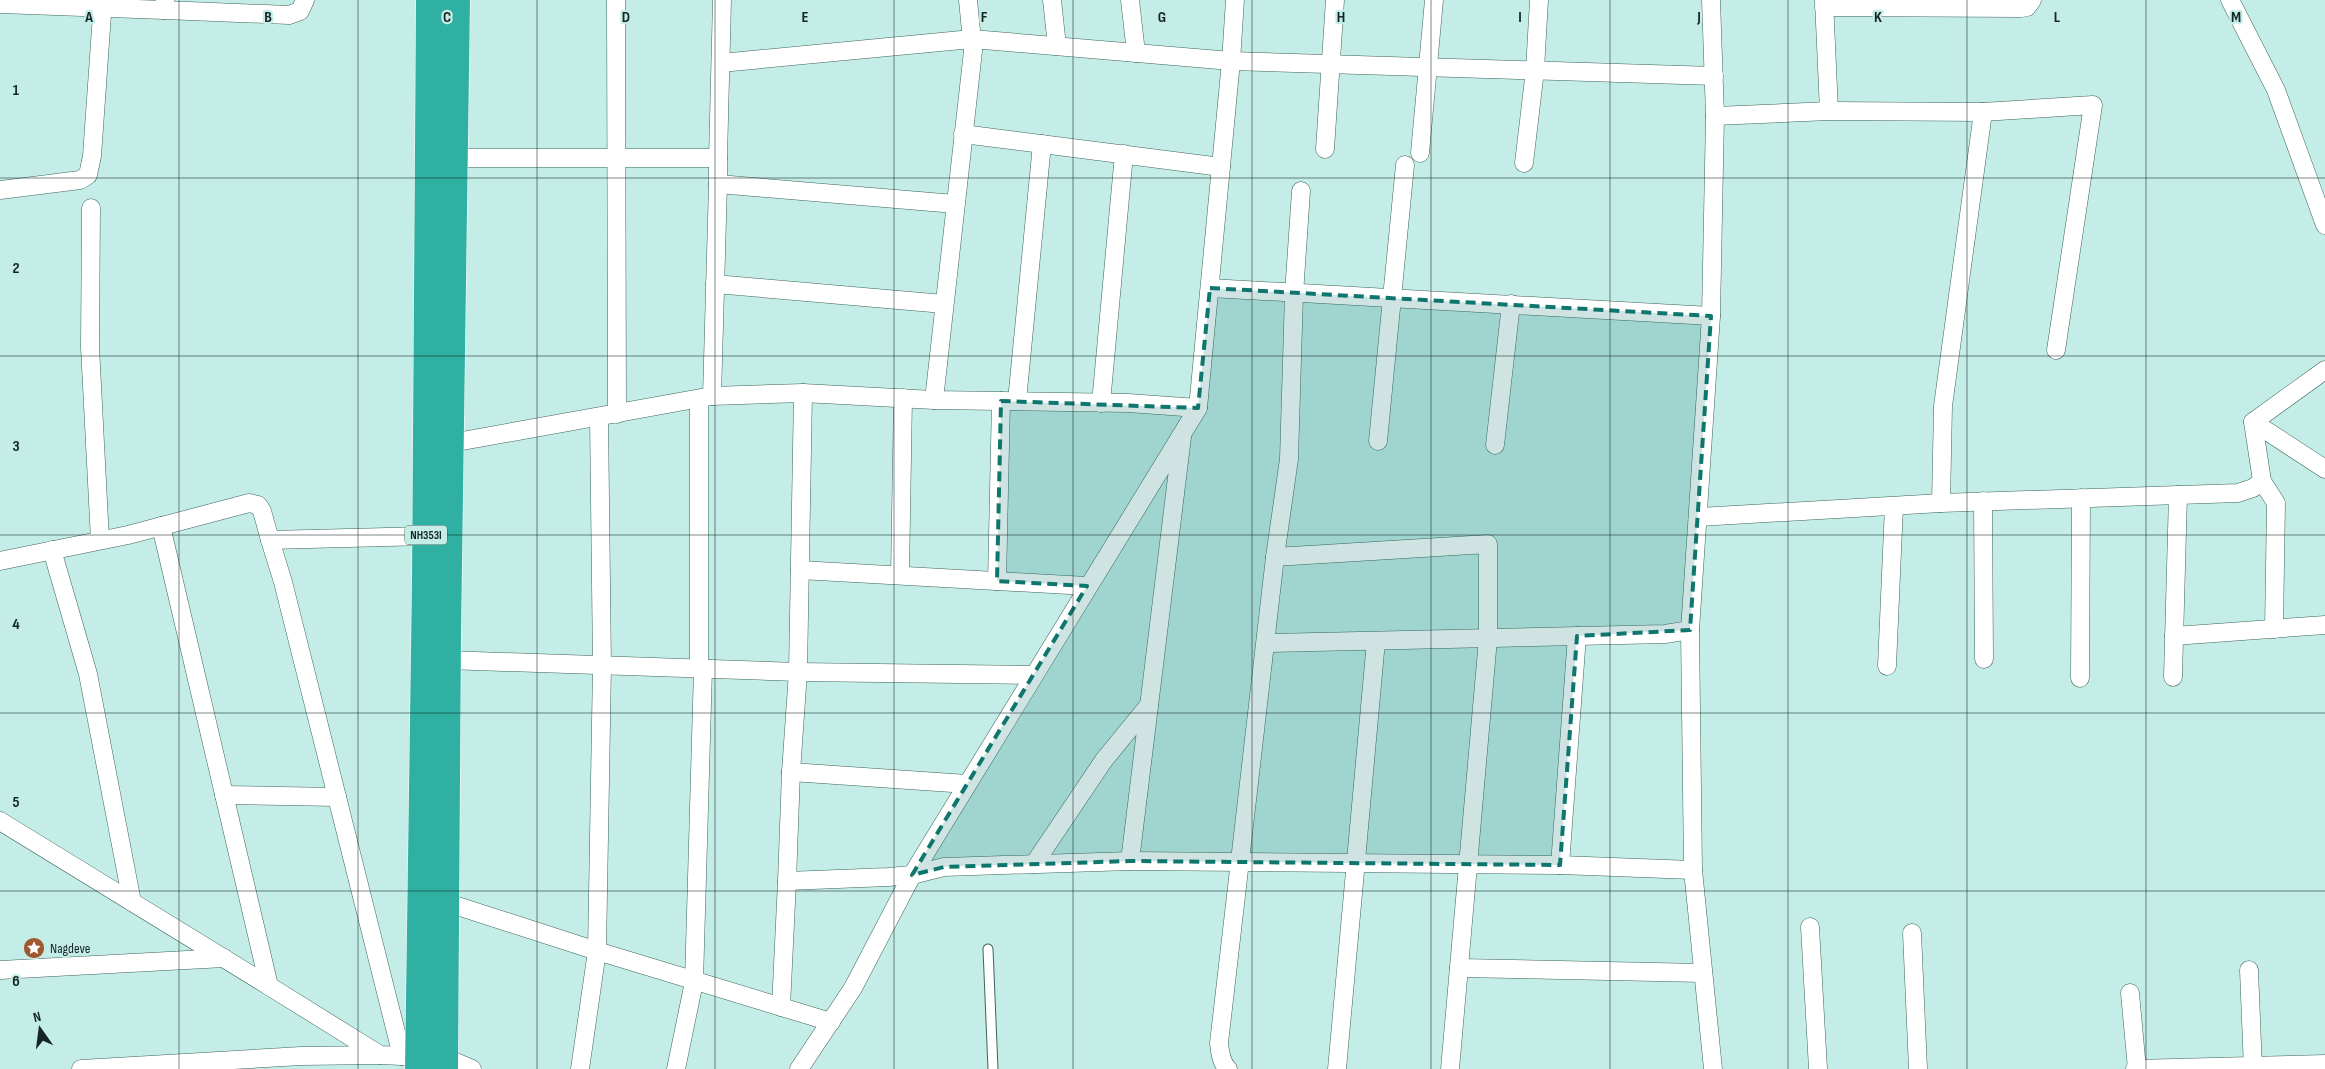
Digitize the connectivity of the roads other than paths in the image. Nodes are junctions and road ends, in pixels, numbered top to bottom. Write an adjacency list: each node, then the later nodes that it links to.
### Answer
1 (305, 0): 20 (street)
2 (430, 0): 72 (highway, NH353I)
3 (456, 0): 38 (highway, NH353I)
4 (616, 0): 39 (street)
5 (722, 0): 25 (street)
6 (968, 0): 21 (street)
7 (1052, 0): 22 (street)
8 (1130, 0): 23 (street)
9 (1235, 0): 24 (street)
10 (1335, 0): 26 (street)
11 (1434, 0): 27 (street)
12 (1539, 0): 28 (street)
13 (1711, 0): 29 (street)
14 (2032, 0): 19 (street)
15 (2230, 0): 49 (street)
16 (0, 4): 17 (street)
17 (103, 4): 20 (street); 45 (street)
18 (1824, 4): 19 (street); 30 (street)
19 (1927, 4)
20 (164, 5)
21 (972, 39): 22 (street); 25 (street); 33 (street)
22 (1057, 46): 23 (street)
23 (1136, 53): 24 (street)
24 (1232, 61): 26 (street); 43 (street)
25 (721, 63): 40 (street)
26 (1332, 64): 27 (street); 35 (street)
27 (1429, 66): 28 (street); 36 (street)
28 (1535, 70): 29 (street); 41 (street)
29 (1714, 76): 32 (street)
30 (1829, 111): 31 (street); 32 (street)
31 (1983, 112): 57 (street); 78 (street)
32 (1715, 116): 56 (street)
33 (963, 134): 34 (street); 47 (street)
34 (1042, 144): 37 (street); 63 (street)
35 (1325, 149)
36 (1420, 153)
37 (1124, 154): 43 (street); 64 (street)
38 (454, 158): 39 (street); 72 (highway, NH353I)
39 (618, 158): 40 (street); 66 (street)
40 (718, 158): 44 (street)
41 (1524, 163)
42 (1405, 165): 53 (street)
43 (1222, 167): 51 (street)
44 (718, 184): 47 (street); 50 (street)
45 (0, 190)
46 (1301, 191): 52 (street)
47 (956, 204): 54 (street)
48 (91, 208): 83 (street)
49 (2325, 224)
50 (715, 284): 54 (street); 60 (street)
51 (1210, 288): 52 (street); 65 (street)
52 (1294, 294): 53 (street); 86 (street)
53 (1392, 299): 55 (street); 70 (street)
54 (944, 304): 62 (street)
55 (1511, 304): 56 (street); 71 (street)
56 (1711, 316): 80 (street)
57 (2056, 350)
58 (2325, 370): 68 (street)
59 (803, 393): 60 (street); 61 (street); 88 (street)
60 (705, 398): 66 (street); 104 (street)
61 (903, 398): 62 (street); 89 (street)
62 (934, 400): 63 (street)
63 (1009, 401): 64 (street); 90 (street)
64 (1101, 403): 65 (street)
65 (1198, 408): 69 (street)
66 (617, 414): 67 (street)
67 (600, 418): 72 (street); 102 (street)
68 (2253, 422): 73 (street); 74 (street)
69 (1182, 432): 91 (street); 109 (street)
70 (1378, 441)
71 (1495, 444)
72 (438, 445): 82 (highway, NH353I); 100 (highway, NH353I)
73 (2325, 469)
74 (2262, 481): 75 (street); 93 (street)
75 (2178, 494): 76 (street); 96 (street)
76 (2081, 498): 77 (street); 108 (street)
77 (1983, 501): 78 (street); 101 (street)
78 (1941, 503): 79 (street)
79 (1894, 506): 80 (street); 103 (street)
80 (1699, 517): 94 (street)
81 (161, 526): 83 (street); 84 (street); 112 (street)
82 (426, 536): 84 (street); 141 (highway, NH353I)
83 (100, 540): 85 (street)
84 (270, 540): 113 (street)
85 (52, 550): 87 (street); 124 (street)
86 (1275, 557): 97 (street); 99 (street)
87 (0, 561)
88 (800, 570): 89 (street); 105 (street)
89 (900, 576): 90 (street)
90 (997, 581): 91 (street)
91 (1087, 586): 106 (street)
92 (2325, 625): 93 (street)
93 (2274, 629): 96 (street)
94 (1690, 630): 95 (street); 121 (street)
95 (1577, 636): 97 (street); 120 (street)
96 (2174, 636): 107 (street)
97 (1488, 639): 98 (street); 119 (street)
98 (1376, 641): 99 (street); 117 (street)
99 (1266, 643): 116 (street)
100 (446, 660): 102 (street); 125 (highway, NH353I)
101 (1984, 660)
102 (602, 666): 104 (street); 129 (street)
103 (1887, 666)
104 (701, 669): 105 (street); 135 (street)
105 (798, 672): 106 (street); 110 (street)
106 (1033, 675): 111 (street)
107 (2173, 676)
108 (2080, 678)
109 (1149, 704): 115 (street); 118 (street)
110 (791, 772): 111 (street); 123 (street)
111 (967, 784): 122 (street)
112 (224, 795): 113 (street); 136 (street)
113 (337, 797): 141 (street)
114 (0, 821): 124 (street)
115 (1130, 861): 116 (street); 118 (street)
116 (1241, 862): 117 (street); 150 (street)
117 (1357, 863): 119 (street); 151 (street)
118 (1034, 864): 122 (street)
119 (1468, 864): 120 (street); 131 (street)
120 (1560, 865): 121 (street)
121 (1693, 870): 134 (street)
122 (912, 875): 123 (street); 139 (street)
123 (787, 880): 138 (street)
124 (132, 902): 130 (street)
125 (445, 902): 129 (street); 141 (highway, NH353I)
126 (1810, 926): 154 (street)
127 (1912, 933): 155 (street)
128 (988, 948): 149 (lane)
129 (597, 951): 135 (street); 146 (street)
130 (224, 958): 132 (street); 136 (street)
131 (1459, 968): 134 (street); 152 (street)
132 (0, 970)
133 (2249, 970): 143 (street)
134 (1703, 973): 153 (street)
135 (694, 982): 138 (street); 147 (street)
136 (269, 986): 140 (street)
137 (2130, 993): 156 (street)
138 (780, 1007): 139 (street)
139 (831, 1022): 148 (street)
140 (380, 1055): 141 (street); 144 (street)
141 (425, 1062): 145 (street)
142 (2325, 1064): 143 (street)
143 (2253, 1068): 156 (street)
144 (81, 1069)
145 (472, 1069)
146 (580, 1069)
147 (676, 1069)
148 (799, 1069)
149 (993, 1069)
150 (1228, 1069)
151 (1337, 1069)
152 (1450, 1069)
153 (1713, 1069)
154 (1818, 1069)
155 (1918, 1069)
156 (2136, 1069)

